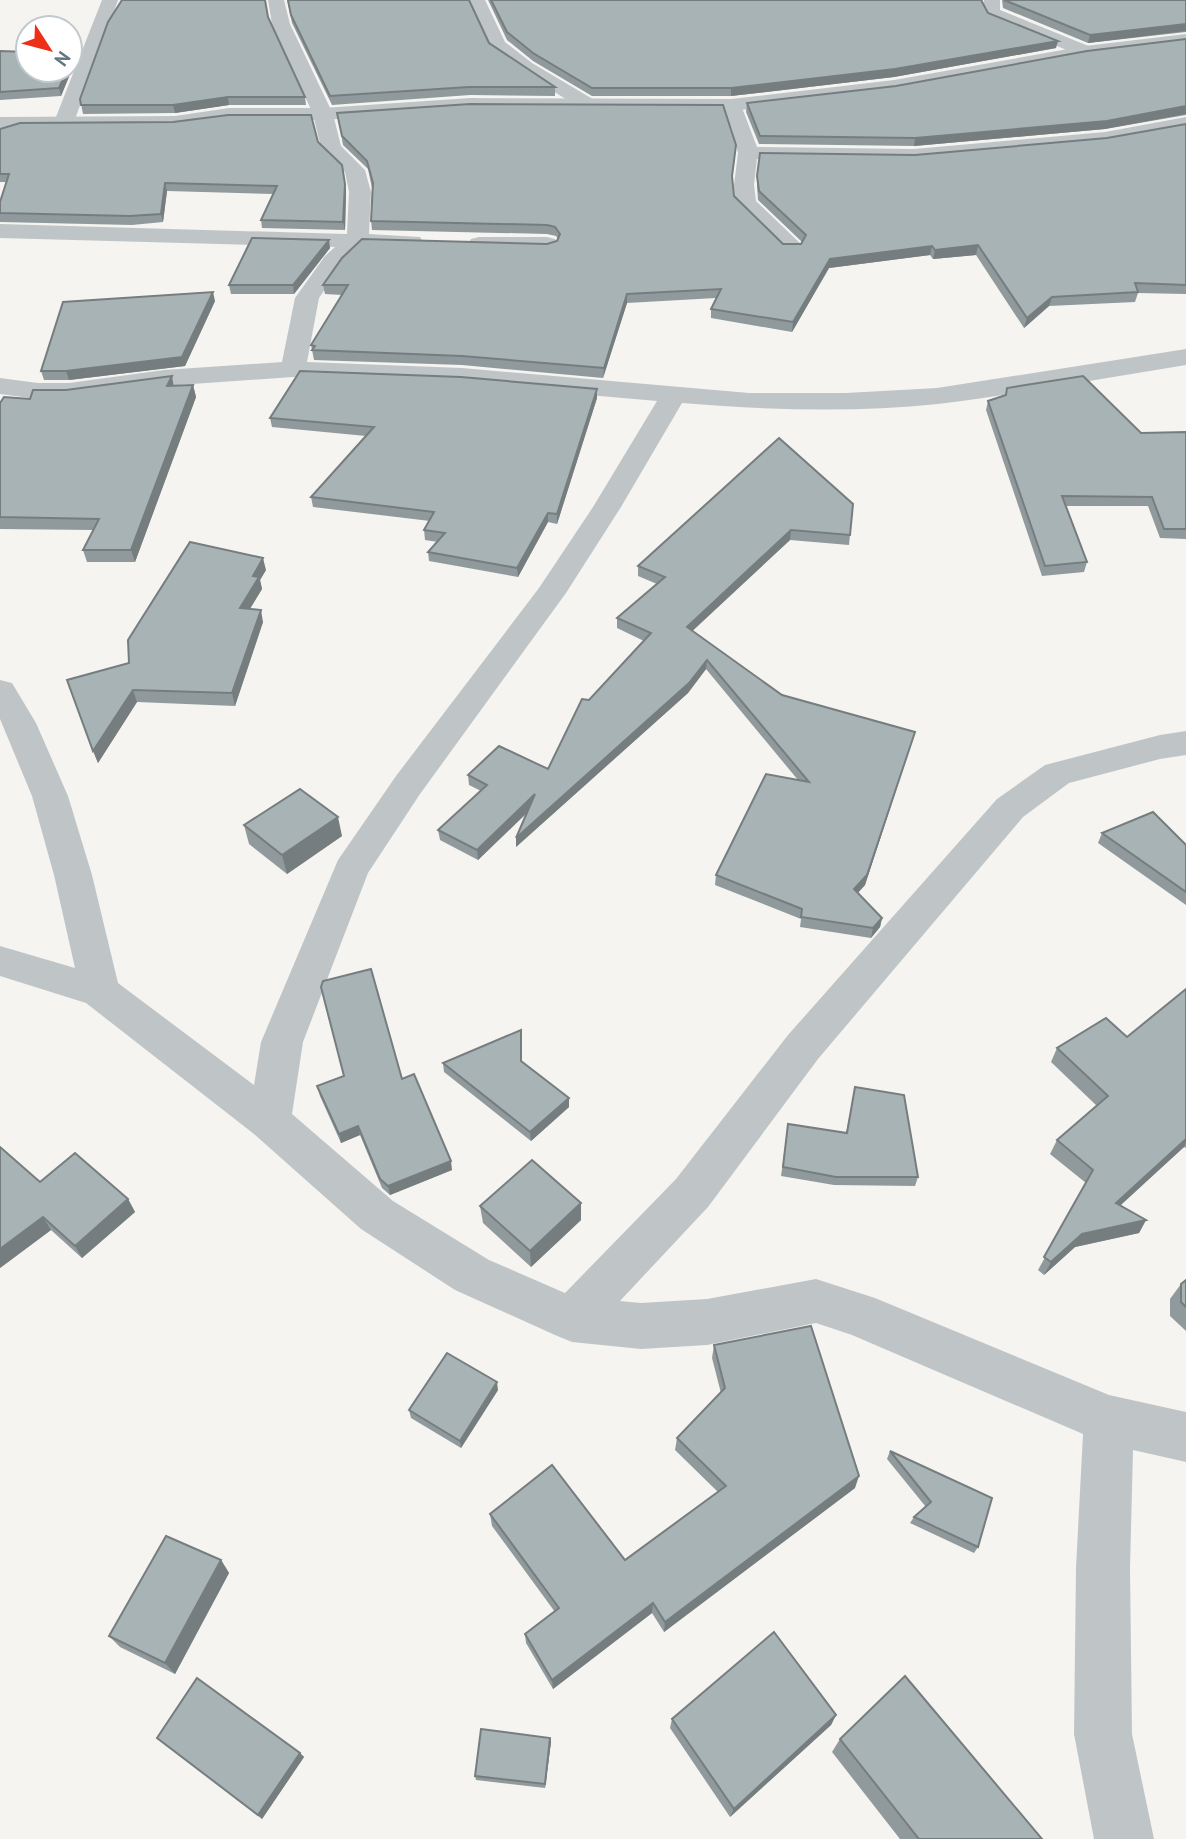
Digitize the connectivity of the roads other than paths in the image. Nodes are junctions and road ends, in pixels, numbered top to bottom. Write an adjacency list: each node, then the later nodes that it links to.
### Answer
1 (110, 0): 10 (street)
2 (276, 0): 9 (street)
3 (477, 0): 7 (street)
4 (992, 0): 6 (street)
5 (1186, 39): 6 (street)
6 (1085, 51): 8 (street)
7 (589, 105): 8 (street); 9 (street)
8 (731, 105): 13 (street)
9 (323, 114): 10 (street); 15 (street)
10 (64, 122): 11 (street)
11 (0, 123)
12 (1186, 123): 13 (street)
13 (748, 153): 19 (street)
14 (0, 231): 15 (street)
15 (356, 240): 16 (street); 21 (street)
16 (428, 242)
17 (453, 243): 18 (street)
18 (547, 244)
19 (792, 246)
20 (1186, 357): 23 (street)
21 (293, 369): 22 (street); 23 (street)
22 (0, 386)
23 (673, 396): 28 (street)
24 (0, 691): 27 (street)
25 (1186, 743): 29 (street)
26 (0, 961): 27 (street)
27 (100, 991): 28 (street)
28 (269, 1121): 29 (street)
29 (572, 1319): 30 (street)
30 (1109, 1420): 31 (street); 32 (street)
31 (1186, 1437)
32 (1124, 1839)

